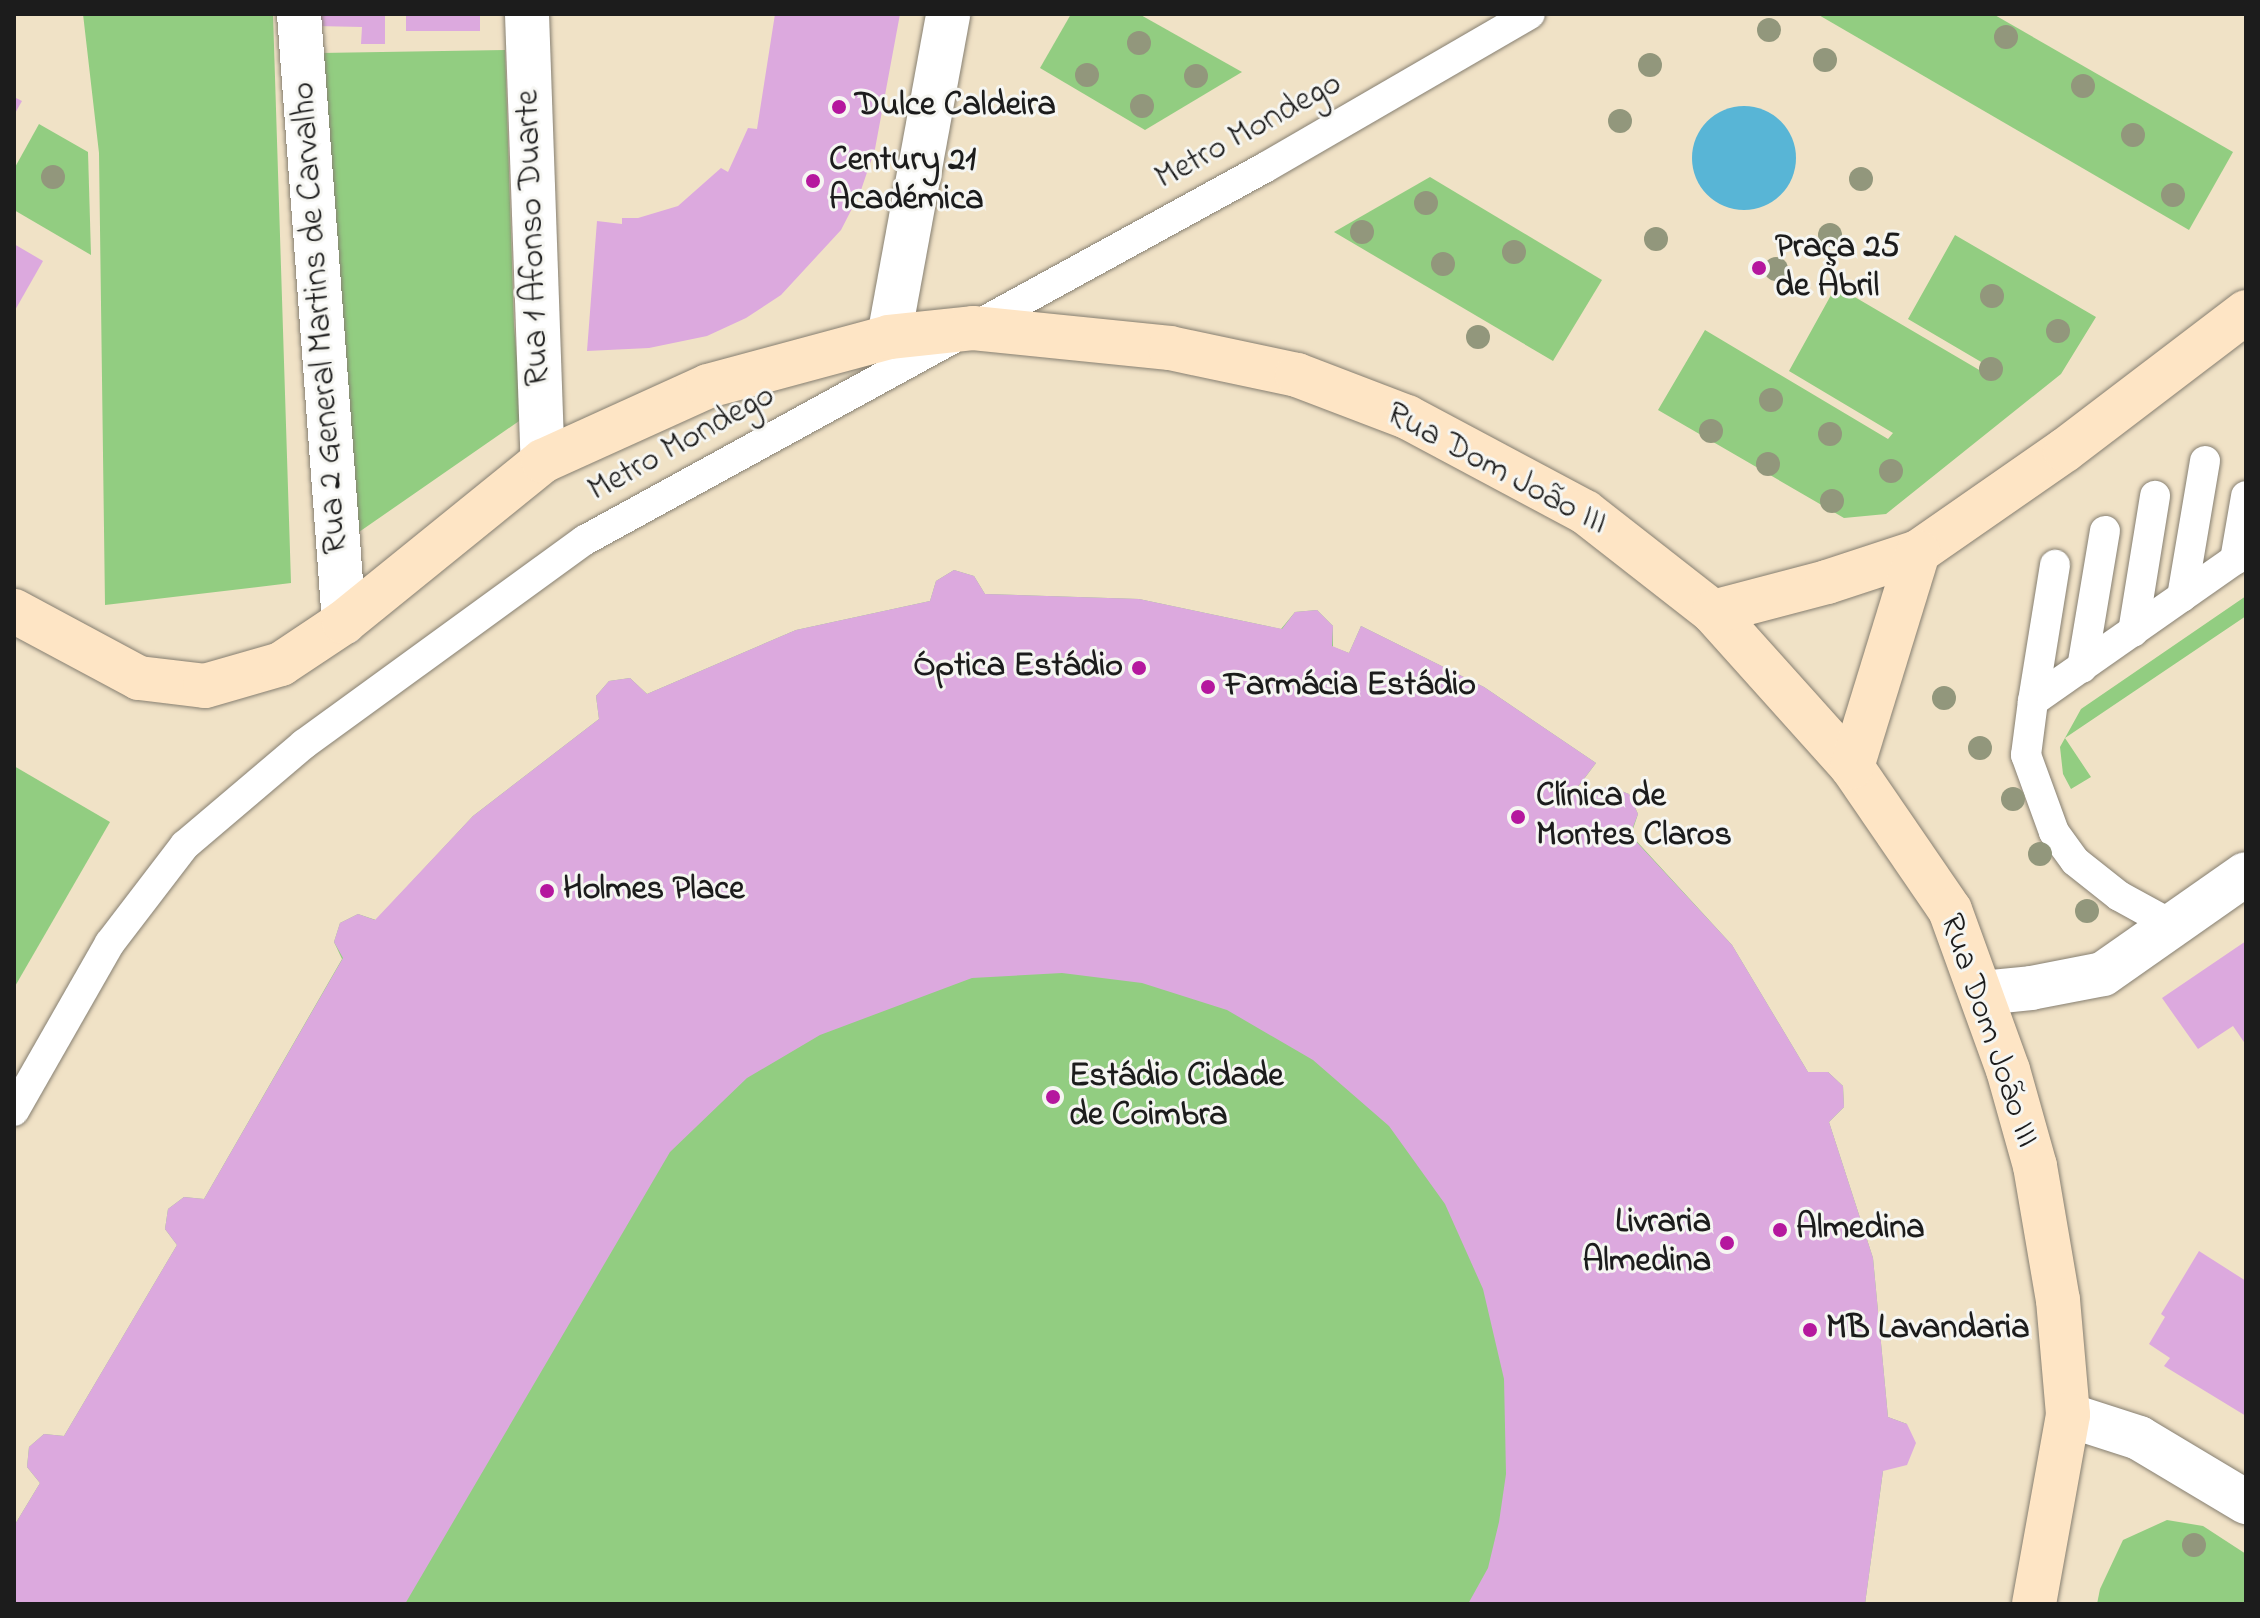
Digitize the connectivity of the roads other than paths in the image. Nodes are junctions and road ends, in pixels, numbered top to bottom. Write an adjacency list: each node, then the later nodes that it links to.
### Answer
1 (299, 14): 19 (street, Rua 2 General Martins de Carvalho)
2 (527, 14): 8 (street, Rua 1 Afonso Duarte)
3 (948, 14): 7 (street)
4 (1530, 14): 6 (lane, Metro Mondego)
5 (2246, 312): 13 (street)
6 (973, 328): 7 (street, Rua Dom João III); 18 (street, Rua Dom João III); 27 (lane, Metro Mondego)
7 (889, 337): 8 (street, Rua Dom João III)
8 (543, 461): 19 (street, Rua Dom João III)
9 (2205, 461): 16 (lane)
10 (2155, 496): 20 (lane)
11 (2246, 496): 14 (lane)
12 (2105, 531): 21 (lane)
13 (1918, 552): 18 (street); 23 (street)
14 (2241, 556): 16 (lane)
15 (2055, 565): 22 (lane)
16 (2182, 597): 20 (lane)
17 (14, 611): 19 (street, Rua Dom João III)
18 (1713, 612): 23 (street, Rua Dom João III)
19 (344, 622)
20 (2133, 632): 21 (lane)
21 (2082, 668): 22 (lane)
22 (2033, 701): 25 (lane)
23 (1852, 767): 26 (street, Rua Dom João III)
24 (2246, 874): 25 (street)
25 (2172, 925): 26 (street)
26 (1982, 993): 28 (street, Rua Dom João III)
27 (14, 1111)
28 (2068, 1415): 29 (street); 30 (street, Rua Dom João III)
29 (2246, 1502)
30 (2034, 1604)

